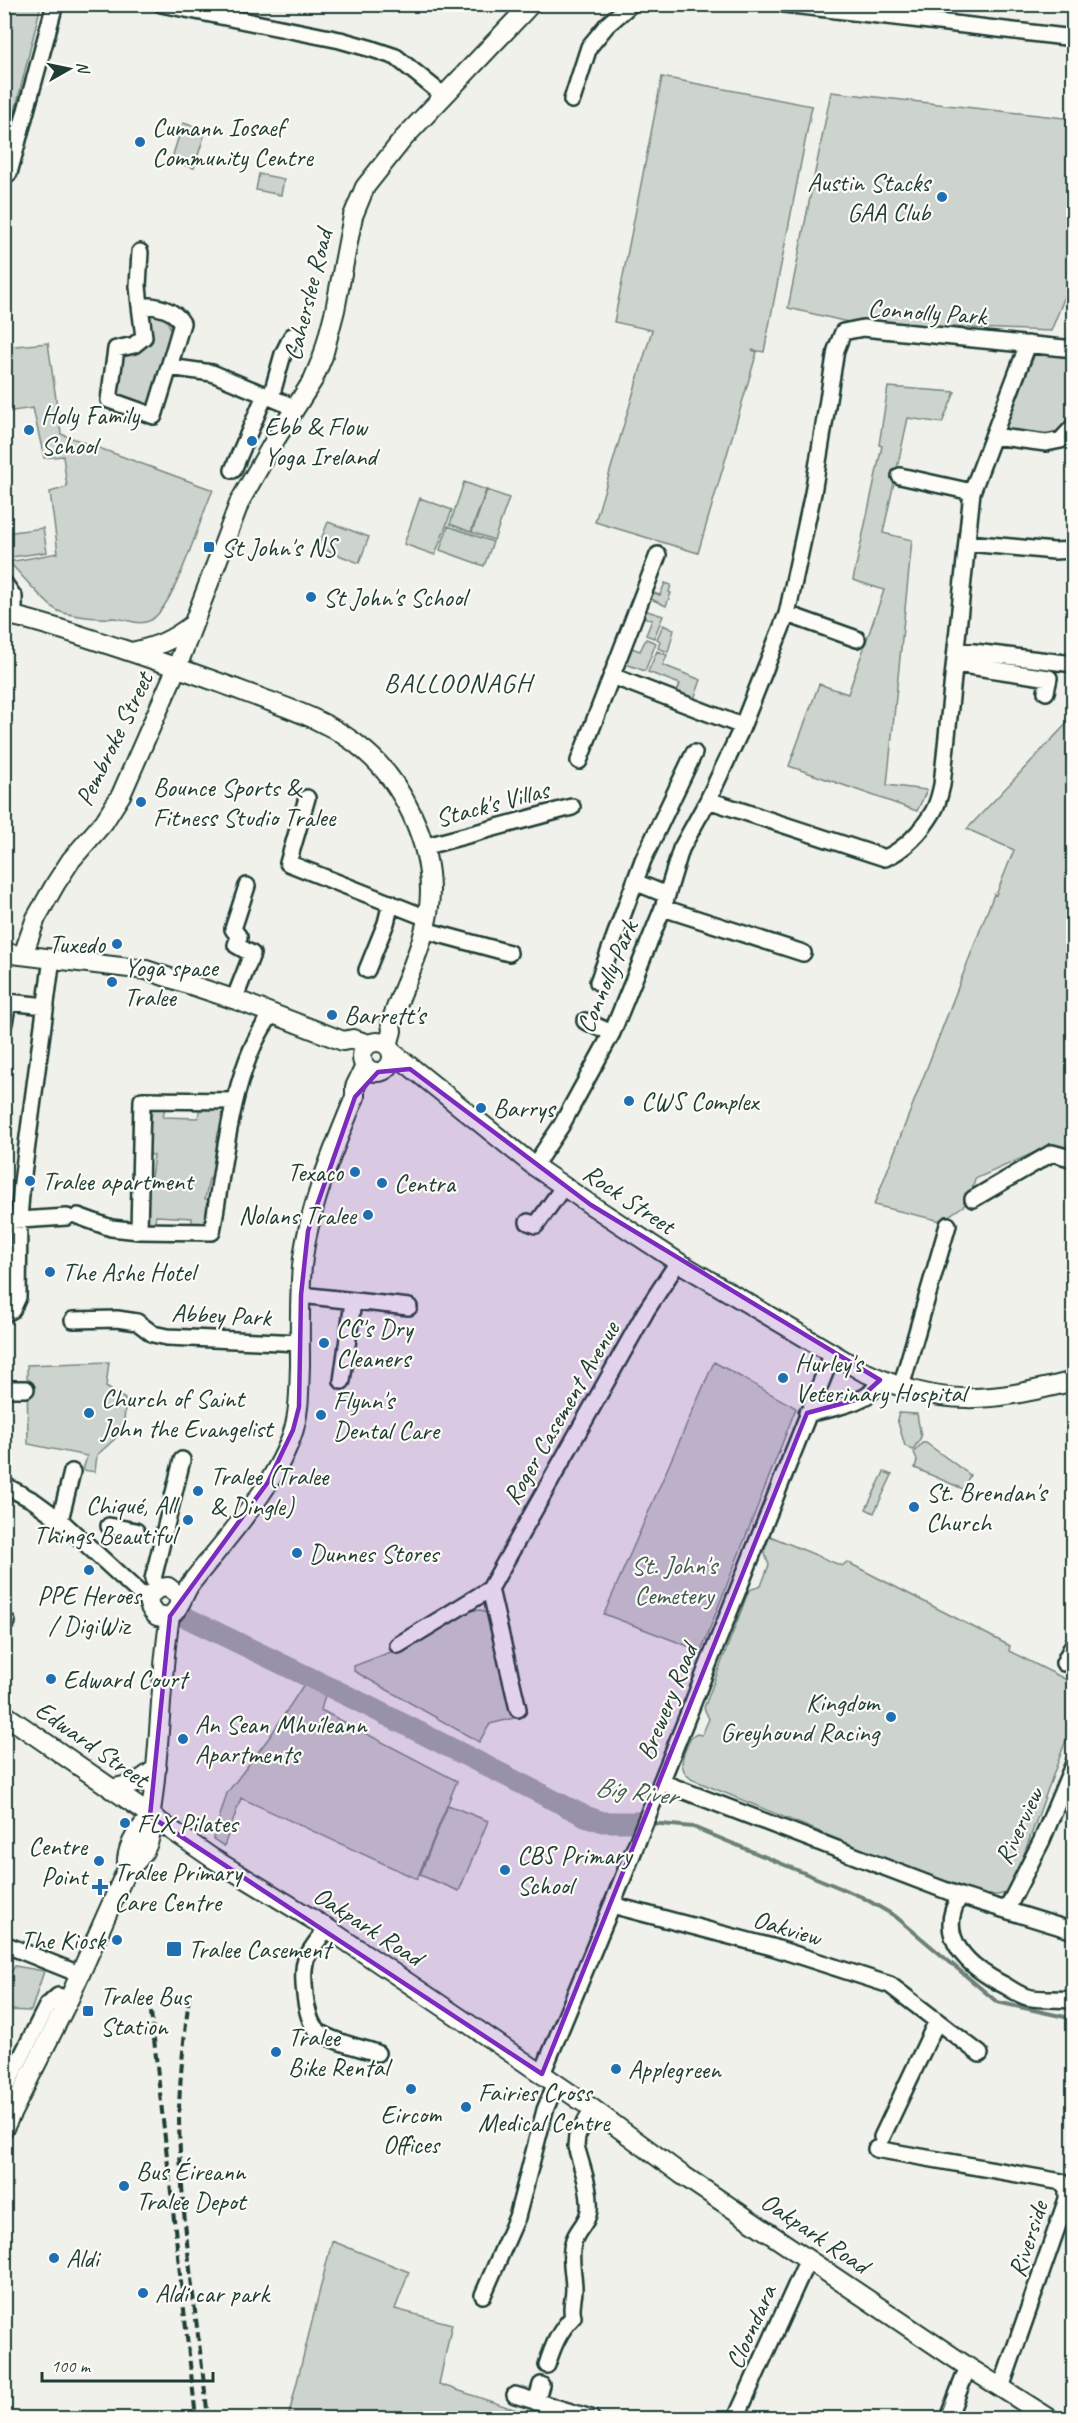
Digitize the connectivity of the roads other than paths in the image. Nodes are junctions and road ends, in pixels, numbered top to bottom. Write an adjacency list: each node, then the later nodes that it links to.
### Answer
1 (55, 4): 10 (street)
2 (161, 4): 8 (street)
3 (531, 4): 8 (main road, Caherslee Road)
4 (631, 4): 9 (street)
5 (784, 4): 6 (street)
6 (913, 11): 7 (street)
7 (1074, 38)
8 (443, 95): 18 (main road, Caherslee Road)
9 (572, 100)
10 (4, 178)
11 (140, 252): 12 (street)
12 (140, 306): 16 (street); 16 (street)
13 (292, 336): 17 (street)
14 (1028, 344): 15 (street); 20 (street); 28 (street, Connolly Park)
15 (1074, 349)
16 (169, 367): 17 (street)
17 (268, 396): 18 (street); 21 (street)
18 (296, 408): 30 (main road, Caherslee Road)
19 (1074, 426): 20 (street)
20 (993, 436): 23 (street)
21 (232, 470)
22 (900, 476): 23 (street)
23 (972, 492): 24 (street)
24 (968, 543): 25 (street); 33 (street)
25 (1074, 550)
26 (658, 555): 36 (street)
27 (4, 583): 29 (street)
28 (787, 614): 31 (street); 38 (street, Connolly Park)
29 (9, 615): 32 (main road)
30 (192, 625): 32 (main road); 35 (main road, Caherslee Road)
31 (857, 639)
32 (132, 652): 35 (main road)
33 (956, 657): 34 (street); 37 (street); 42 (street)
34 (1074, 664)
35 (177, 667): 44 (main road); 52 (main road, Pembroke Street)
36 (612, 676): 38 (street); 40 (street)
37 (1047, 692)
38 (742, 726): 42 (street, Connolly Park)
39 (694, 753): 45 (street)
40 (579, 760)
41 (306, 798): 48 (street)
42 (708, 800): 47 (street, Connolly Park)
43 (572, 807): 44 (street, Stack's Villas)
44 (423, 847): 49 (main road)
45 (635, 882): 47 (street); 55 (street)
46 (247, 886): 56 (street)
47 (665, 901): 51 (street); 61 (street, Connolly Park)
48 (391, 903): 49 (street); 54 (street)
49 (426, 924): 50 (street); 62 (main road)
50 (509, 952)
51 (803, 953)
52 (14, 954): 53 (main road)
53 (52, 958): 56 (main road); 57 (street)
54 (367, 970)
55 (598, 982)
56 (234, 1000): 58 (main road)
57 (46, 1006): 60 (street); 68 (street)
58 (272, 1014): 62 (main road); 63 (street)
59 (585, 1021): 61 (street)
60 (4, 1023)
61 (612, 1033): 65 (street, Connolly Park)
62 (377, 1056): 65 (main road, Rock Street); 73 (main road)
63 (235, 1101): 71 (street); 71 (street)
64 (1074, 1159): 67 (street)
65 (534, 1166): 66 (main road, Rock Street)
66 (564, 1186): 69 (street); 72 (main road, Rock Street)
67 (973, 1199)
68 (12, 1220): 71 (street); 76 (street)
69 (528, 1222)
70 (948, 1226): 83 (street)
71 (139, 1231)
72 (678, 1262): 79 (main road, Rock Street); 93 (street, Roger Casement Avenue)
73 (301, 1295): 74 (street); 78 (main road)
74 (353, 1302): 75 (street); 81 (street)
75 (409, 1307)
76 (4, 1314)
77 (73, 1320): 78 (street, Abbey Park)
78 (300, 1342): 94 (main road)
79 (832, 1355): 80 (main road, Rock Street); 86 (street, Brewery Road)
80 (880, 1380): 83 (main road, Rock Street); 86 (street)
81 (342, 1381)
82 (1074, 1381): 83 (main road, Rock Street)
83 (901, 1387)
84 (4, 1389): 85 (street)
85 (26, 1389)
86 (807, 1413): 102 (street, Brewery Road)
87 (182, 1460): 94 (street)
88 (72, 1472): 90 (street)
89 (4, 1485): 90 (street)
90 (60, 1520): 94 (street)
91 (109, 1526): 92 (street)
92 (136, 1531)
93 (490, 1589): 96 (street, Roger Casement Avenue); 98 (street)
94 (162, 1600): 101 (main road)
95 (1074, 1643): 97 (street)
96 (398, 1645)
97 (1064, 1663)
98 (518, 1709)
99 (4, 1714): 103 (main road, Edward Street)
100 (1074, 1763): 107 (street, Riverview)
101 (157, 1768): 103 (main road); 104 (main road)
102 (661, 1782): 105 (street); 106 (street, Brewery Road)
103 (111, 1789): 104 (main road, Edward Street)
104 (150, 1817): 108 (main road, Oakpark Road); 111 (main road)
105 (960, 1896): 107 (street); 113 (street)
106 (612, 1905): 114 (street, Oakview); 117 (street, Brewery Road)
107 (1007, 1909): 109 (street)
108 (327, 1928): 115 (street); 117 (main road, Oakpark Road)
109 (1074, 1931)
110 (4, 1944): 111 (street)
111 (79, 1974): 112 (main road)
112 (69, 1999): 118 (street); 120 (main road)
113 (1074, 2001)
114 (937, 2021): 116 (street, Oakview); 126 (street, Riverside)
115 (377, 2053)
116 (980, 2054)
117 (549, 2079): 119 (main road, Oakpark Road); 122 (street)
118 (4, 2091)
119 (593, 2109): 121 (main road, Oakpark Road); 123 (street)
120 (4, 2128)
121 (808, 2259): 124 (main road, Oakpark Road); 129 (street, Cloondara)
122 (483, 2295)
123 (548, 2365)
124 (968, 2367): 126 (main road, Oakpark Road); 131 (street)
125 (541, 2385): 128 (street)
126 (1001, 2388): 132 (main road, Oakpark Road)
127 (515, 2395): 128 (street)
128 (536, 2402): 130 (street)
129 (739, 2417)
130 (591, 2418)
131 (948, 2418)
132 (1049, 2418)

